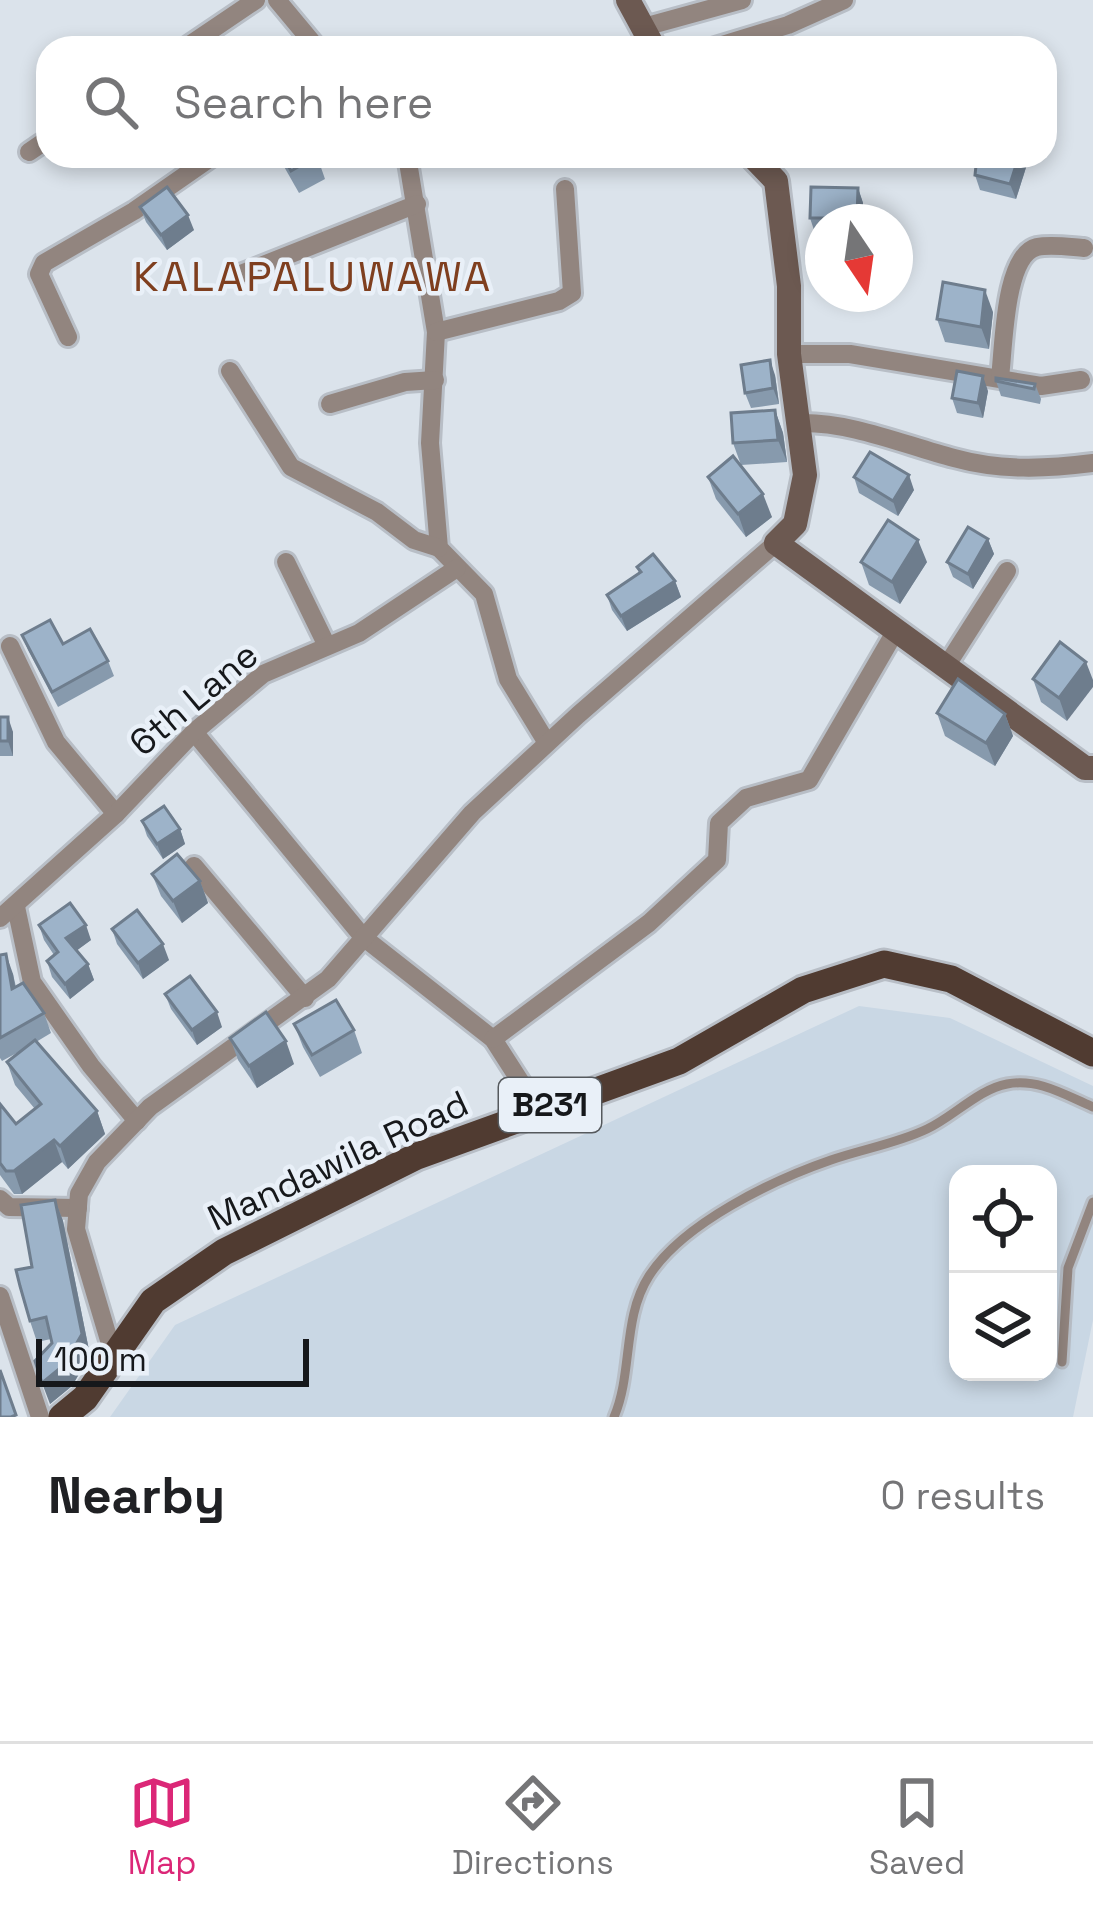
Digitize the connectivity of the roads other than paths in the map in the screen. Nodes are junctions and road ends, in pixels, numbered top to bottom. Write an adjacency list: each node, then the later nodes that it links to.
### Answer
1 (256, 0): 6 (street)
2 (277, 0): 7 (street)
3 (628, 0): 8 (street)
4 (742, 0): 9 (street)
5 (844, 0): 10 (street)
6 (203, 36)
7 (307, 36)
8 (648, 36)
9 (652, 36)
10 (752, 36)
11 (36, 147): 12 (street)
12 (29, 152)
13 (196, 168): 21 (street)
14 (409, 168): 17 (street)
15 (764, 168): 22 (street)
16 (565, 189): 20 (street)
17 (417, 205): 19 (street); 20 (street)
18 (1084, 248): 24 (street)
19 (238, 275)
20 (436, 332): 25 (street)
21 (68, 337)
22 (789, 353): 24 (street); 28 (street)
23 (230, 371): 31 (street)
24 (1000, 377): 26 (street)
25 (435, 380): 27 (street); 31 (street)
26 (1081, 380)
27 (330, 404)
28 (800, 423): 29 (street); 30 (street)
29 (1093, 463)
30 (776, 543): 35 (street); 40 (street)
31 (439, 548): 33 (street)
32 (286, 562): 37 (street)
33 (458, 568): 37 (street, 6th Lane); 40 (street)
34 (1007, 571): 38 (street)
35 (895, 632): 38 (street); 47 (street)
36 (10, 646): 42 (street)
37 (327, 646): 39 (street, 6th Lane)
38 (947, 665): 41 (street)
39 (194, 733): 42 (street, 6th Lane); 45 (street)
40 (548, 743): 45 (street)
41 (1093, 768)
42 (116, 814): 44 (street, 6th Lane)
43 (194, 866): 46 (street)
44 (8, 913): 51 (street)
45 (363, 938): 46 (street); 47 (street)
46 (305, 998): 51 (street)
47 (494, 1039): 50 (street)
48 (1093, 1053): 50 (main road, Mandawila Road / B231)
49 (1093, 1107): 60 (lane)
50 (538, 1109): 56 (main road, Mandawila Road / B231)
51 (137, 1121): 54 (street)
52 (0, 1199): 54 (street)
53 (1093, 1202): 57 (lane)
54 (78, 1208): 56 (street)
55 (0, 1296): 58 (street)
56 (114, 1357): 59 (main road, Mandawila Road / B231)
57 (1062, 1361)
58 (40, 1417)
59 (62, 1417)
60 (614, 1417)

